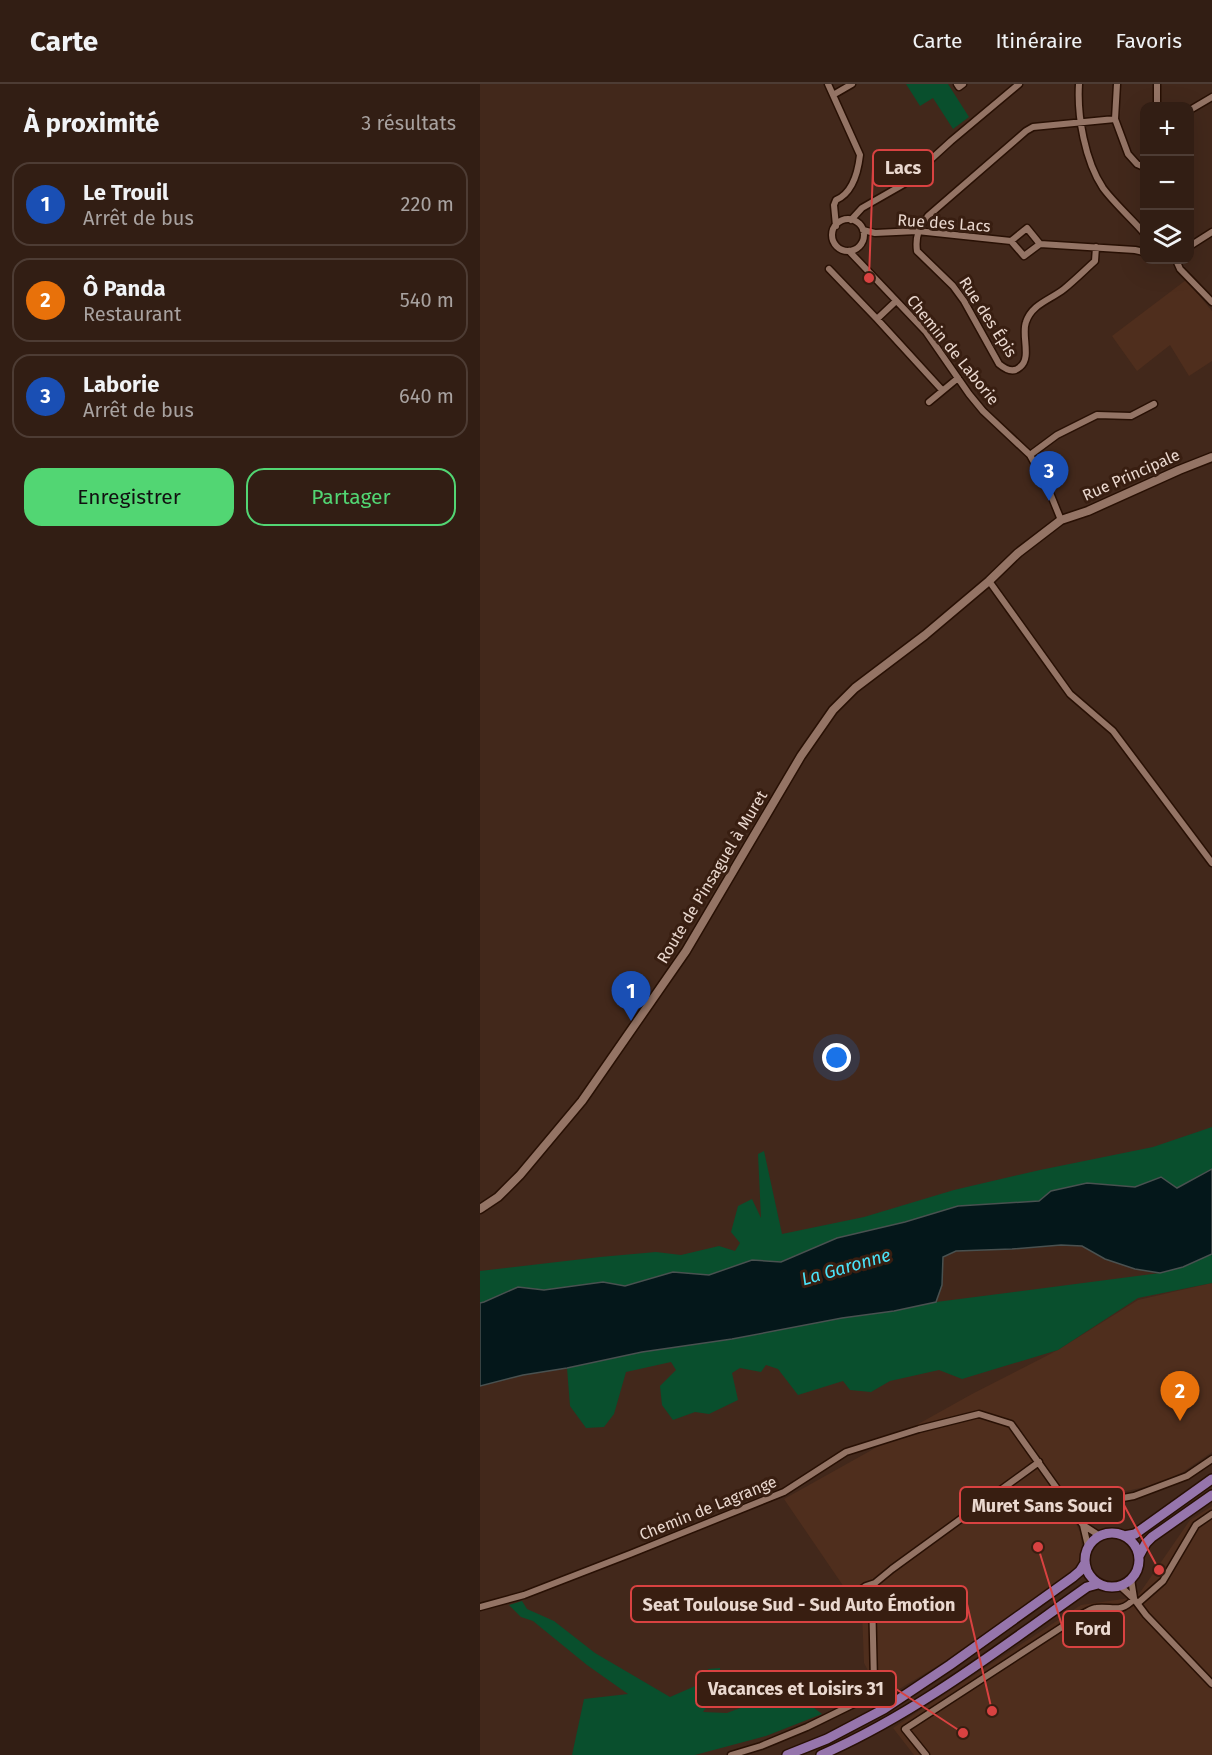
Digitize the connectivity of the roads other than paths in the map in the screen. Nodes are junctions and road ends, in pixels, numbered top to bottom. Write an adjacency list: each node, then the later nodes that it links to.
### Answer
1 (828, 84): 9 (street)
2 (852, 84): 9 (street)
3 (957, 84): 4 (street)
4 (963, 84)
5 (1019, 84): 17 (street)
6 (1079, 84): 14 (street)
7 (1117, 84): 13 (street)
8 (1157, 84): 11 (street)
9 (833, 95): 16 (street)
10 (1212, 97): 12 (street)
11 (1157, 102)
12 (1194, 108)
13 (1115, 119): 14 (street); 15 (street)
14 (1082, 123): 22 (street); 23 (street)
15 (1140, 165)
16 (834, 210): 18 (street); 20 (street)
17 (860, 212): 19 (street); 21 (street)
18 (842, 220): 19 (street); 20 (street)
19 (851, 220): 21 (street)
20 (836, 226): 34 (street)
21 (862, 227): 25 (street, Rue des Lacs); 26 (street)
22 (1140, 229)
23 (917, 231): 25 (street, Rue des Lacs); 27 (street, Rue des Lacs); 32 (street, Rue des Épis)
24 (1212, 232): 28 (street)
25 (875, 233): 26 (street, Rue des Lacs)
26 (864, 238): 31 (street)
27 (1011, 242): 29 (street, Rue des Lacs); 29 (street, Rue des Lacs)
28 (1194, 243)
29 (1040, 244): 32 (street, Rue des Lacs)
30 (1140, 247): 33 (street)
31 (858, 248): 34 (street); 36 (street)
32 (1096, 248): 33 (street, Rue des Lacs)
33 (1135, 250): 35 (street, Rue des Lacs)
34 (849, 251): 36 (street, Chemin de Laborie)
35 (1140, 251)
36 (858, 260): 39 (street, Chemin de Laborie)
37 (1178, 264): 40 (street)
38 (830, 269): 41 (street)
39 (896, 301): 41 (street); 42 (street, Chemin de Laborie)
40 (1212, 302)
41 (877, 319): 43 (street)
42 (958, 378): 43 (street); 46 (street, Chemin de Laborie)
43 (942, 390): 44 (street)
44 (929, 402)
45 (1154, 404): 46 (street)
46 (1030, 455): 48 (street, Chemin de Laborie)
47 (1212, 457): 48 (street, Rue Principale)
48 (1061, 520): 49 (street, Rue Principale)
49 (989, 580): 50 (street); 51 (street, Route de Pinsaguel à Muret)
50 (1212, 863)
51 (480, 1209)
52 (1212, 1459): 57 (street)
53 (1039, 1462): 57 (street); 65 (street); 69 (street, Chemin de Lagrange)
54 (1212, 1479): 60 (main road)
55 (1212, 1496): 62 (main road)
56 (1212, 1514): 68 (street)
57 (1077, 1517): 58 (street)
58 (1083, 1525): 59 (street); 61 (street)
59 (1100, 1536): 60 (main road); 61 (main road)
60 (1125, 1536): 62 (main road)
61 (1088, 1546): 63 (main road)
62 (1139, 1556): 64 (main road)
63 (1085, 1563): 66 (main road); 73 (main road)
64 (1131, 1580): 67 (main road); 68 (street)
65 (875, 1583): 70 (street); 72 (street)
66 (1098, 1584): 67 (main road); 74 (main road)
67 (1120, 1586): 68 (street)
68 (1136, 1601): 71 (street); 75 (street)
69 (480, 1607)
70 (837, 1607)
71 (1212, 1684)
72 (730, 1755)
73 (787, 1755)
74 (821, 1755)
75 (926, 1755)

